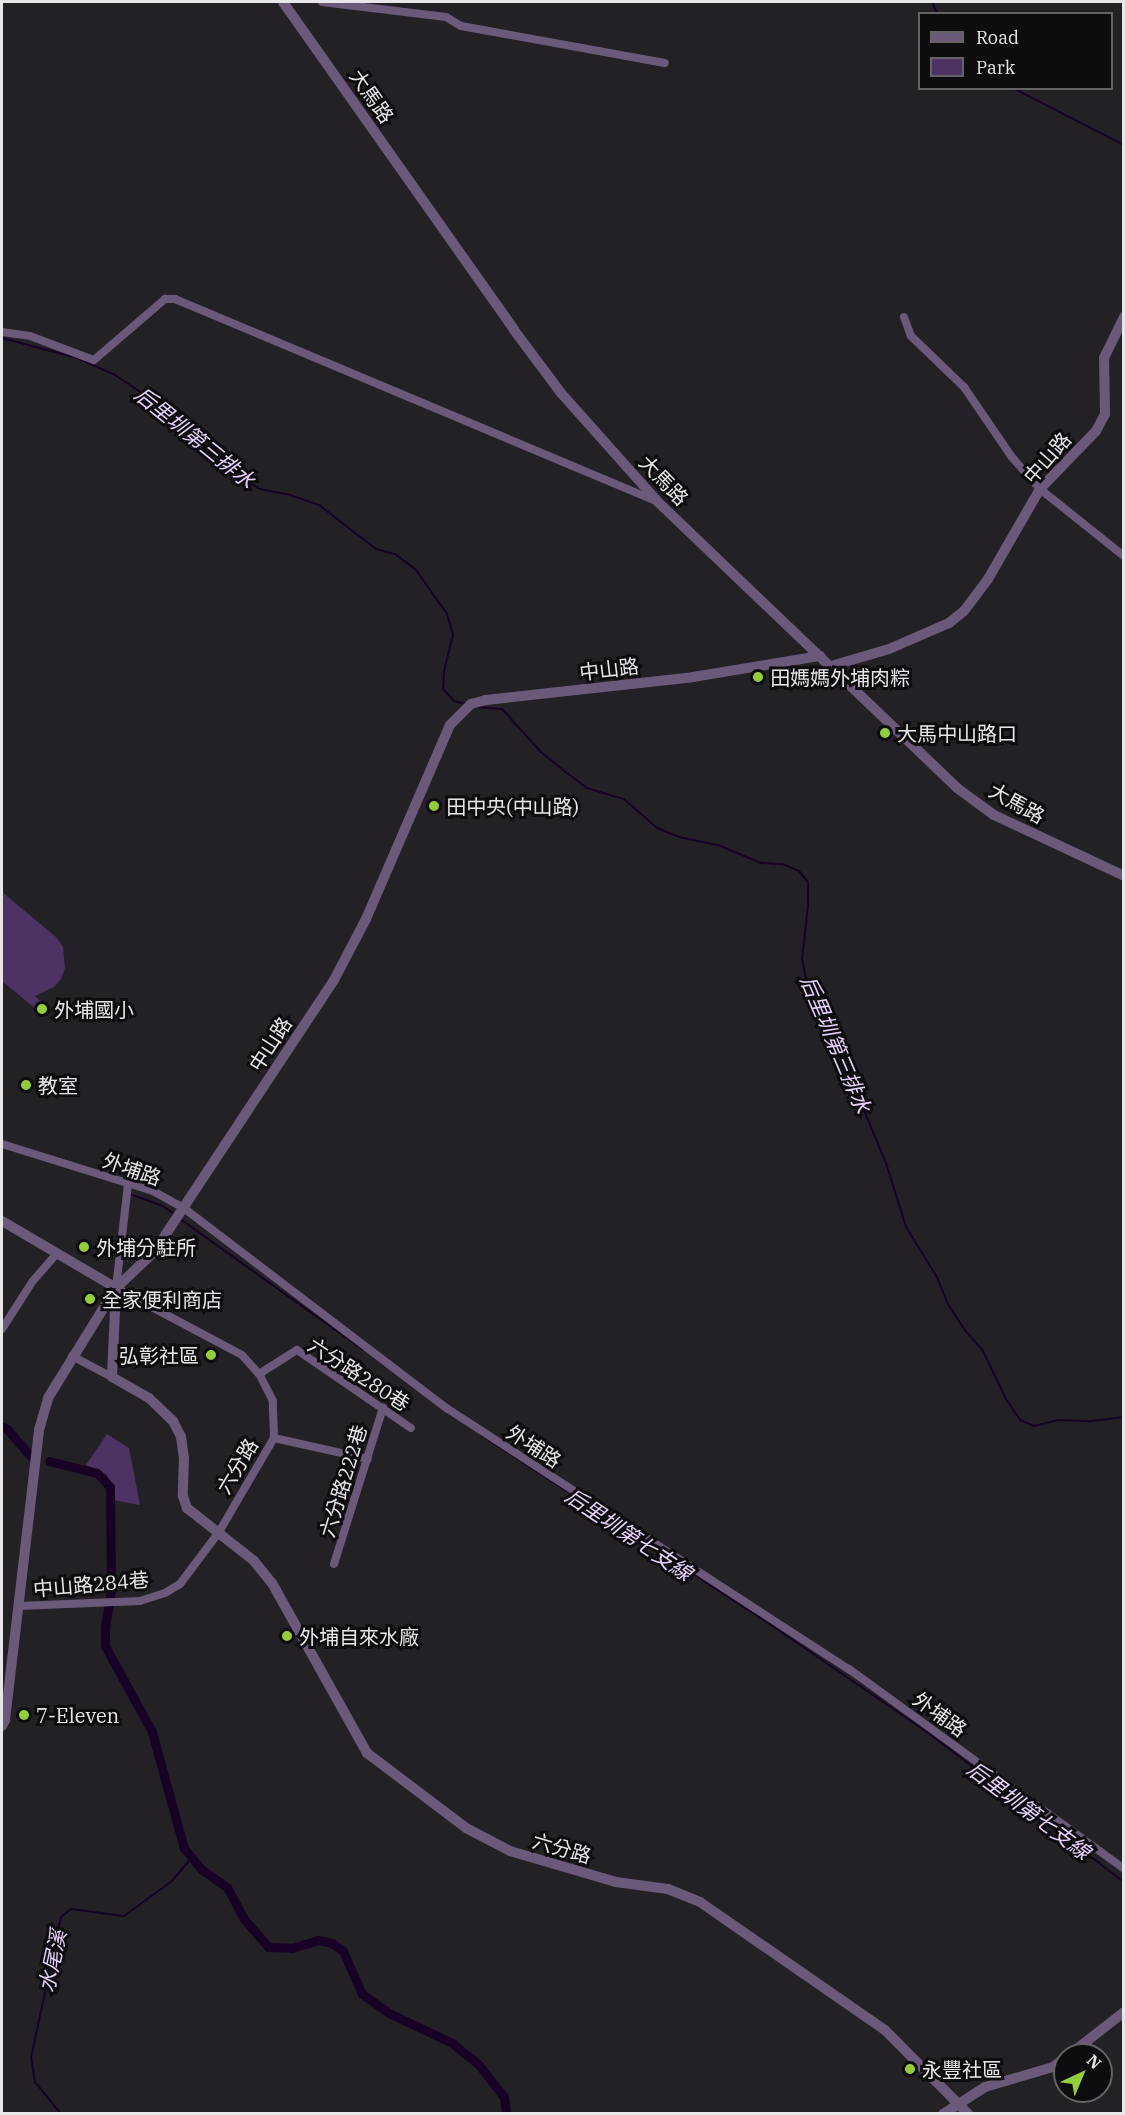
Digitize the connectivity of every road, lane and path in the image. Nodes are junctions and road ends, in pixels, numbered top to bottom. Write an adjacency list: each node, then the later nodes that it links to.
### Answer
1 (283, 2): 8 (street, 大馬路)
2 (322, 2): 3 (street)
3 (665, 63)
4 (904, 317): 7 (street)
5 (1124, 317): 7 (street, 中山路)
6 (2, 332): 8 (street)
7 (1040, 489): 9 (street); 11 (street, 中山路)
8 (658, 502): 10 (street, 大馬路)
9 (1124, 556)
10 (820, 656): 11 (street, 大馬路); 15 (street, 中山路)
11 (831, 666): 12 (street, 大馬路)
12 (1124, 876)
13 (2, 1144): 14 (street, 外埔路)
14 (129, 1184): 15 (street, 外埔路); 18 (street)
15 (184, 1209): 18 (street, 中山路); 31 (street, 外埔路)
16 (2, 1221): 17 (street)
17 (57, 1254): 18 (street); 19 (street)
18 (116, 1288): 20 (street, 中山路); 21 (street); 22 (street)
19 (2, 1329)
20 (72, 1356): 22 (street); 29 (street, 中山路)
21 (259, 1374): 23 (street, 六分路280巷); 25 (street)
22 (112, 1377): 27 (street, 六分路)
23 (383, 1408): 24 (street, 六分路280巷); 26 (street, 六分路222巷)
24 (411, 1428)
25 (274, 1438): 26 (street, 六分路); 27 (street, 六分路)
26 (368, 1459): 28 (street, 六分路222巷)
27 (219, 1532): 29 (street, 中山路284巷); 35 (street, 六分路)
28 (334, 1564)
29 (19, 1606): 30 (street, 中山路)
30 (2, 1726)
31 (1124, 1869)
32 (1124, 2012): 33 (street)
33 (1084, 2043)
34 (1053, 2067): 35 (street)
35 (959, 2103): 36 (street); 37 (street, 六分路)
36 (943, 2114)
37 (968, 2114)

